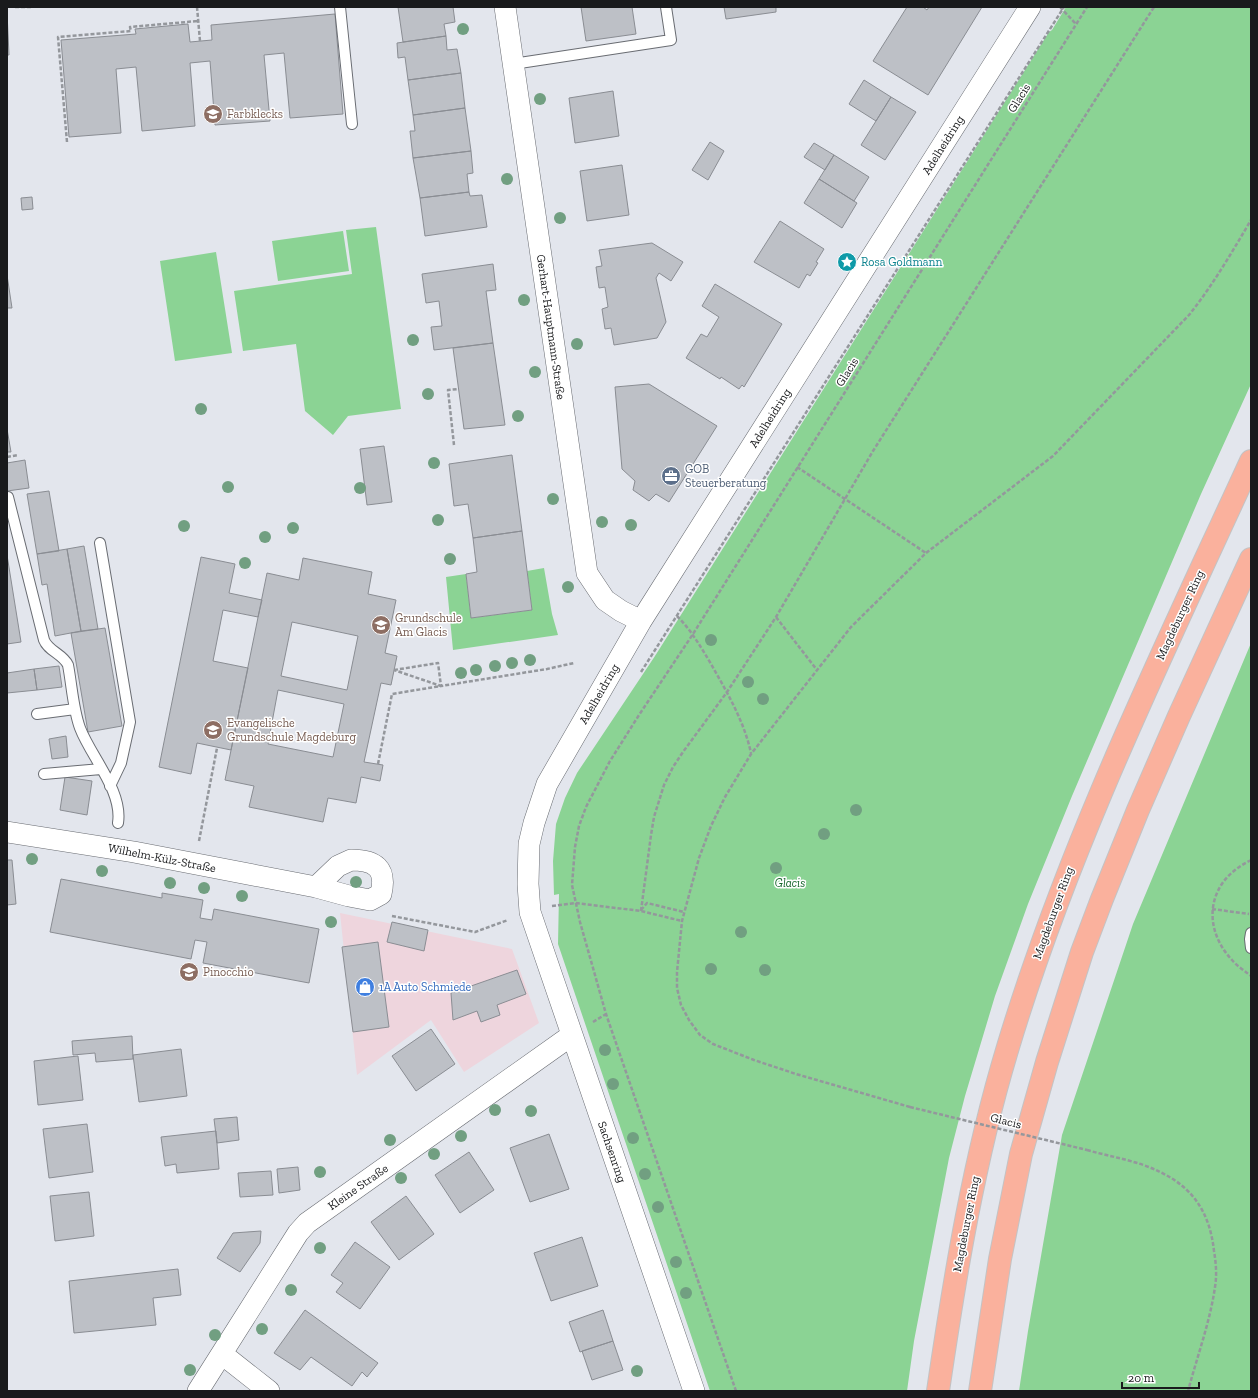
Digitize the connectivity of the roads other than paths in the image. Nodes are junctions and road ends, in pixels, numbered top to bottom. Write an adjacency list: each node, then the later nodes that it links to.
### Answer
1 (340, 7): 6 (lane)
2 (505, 7): 5 (street, Gerhart-Hauptmann-Straße)
3 (666, 7): 5 (lane)
4 (1030, 7): 11 (street, Adelheidring)
5 (513, 64): 11 (street, Gerhart-Hauptmann-Straße)
6 (352, 124)
7 (1251, 461): 28 (highway, Magdeburger Ring)
8 (8, 497): 12 (lane)
9 (100, 543): 16 (lane)
10 (1251, 559): 29 (highway)
11 (641, 621): 20 (street, Adelheidring)
12 (75, 709): 13 (lane); 14 (lane)
13 (37, 714)
14 (101, 769): 15 (lane); 16 (lane)
15 (44, 774)
16 (110, 786): 17 (lane)
17 (118, 823)
18 (7, 832): 19 (street, Wilhelm-Külz-Straße)
19 (316, 887)
20 (530, 912): 23 (street, Sachsenring)
21 (1251, 932): 22 (lane)
22 (1251, 948)
23 (572, 1035): 24 (street, Kleine Straße); 27 (street, Sachsenring)
24 (222, 1354): 25 (street, Kleine Straße); 26 (street)
25 (198, 1391)
26 (269, 1391)
27 (694, 1391)
28 (938, 1391)
29 (980, 1391)

